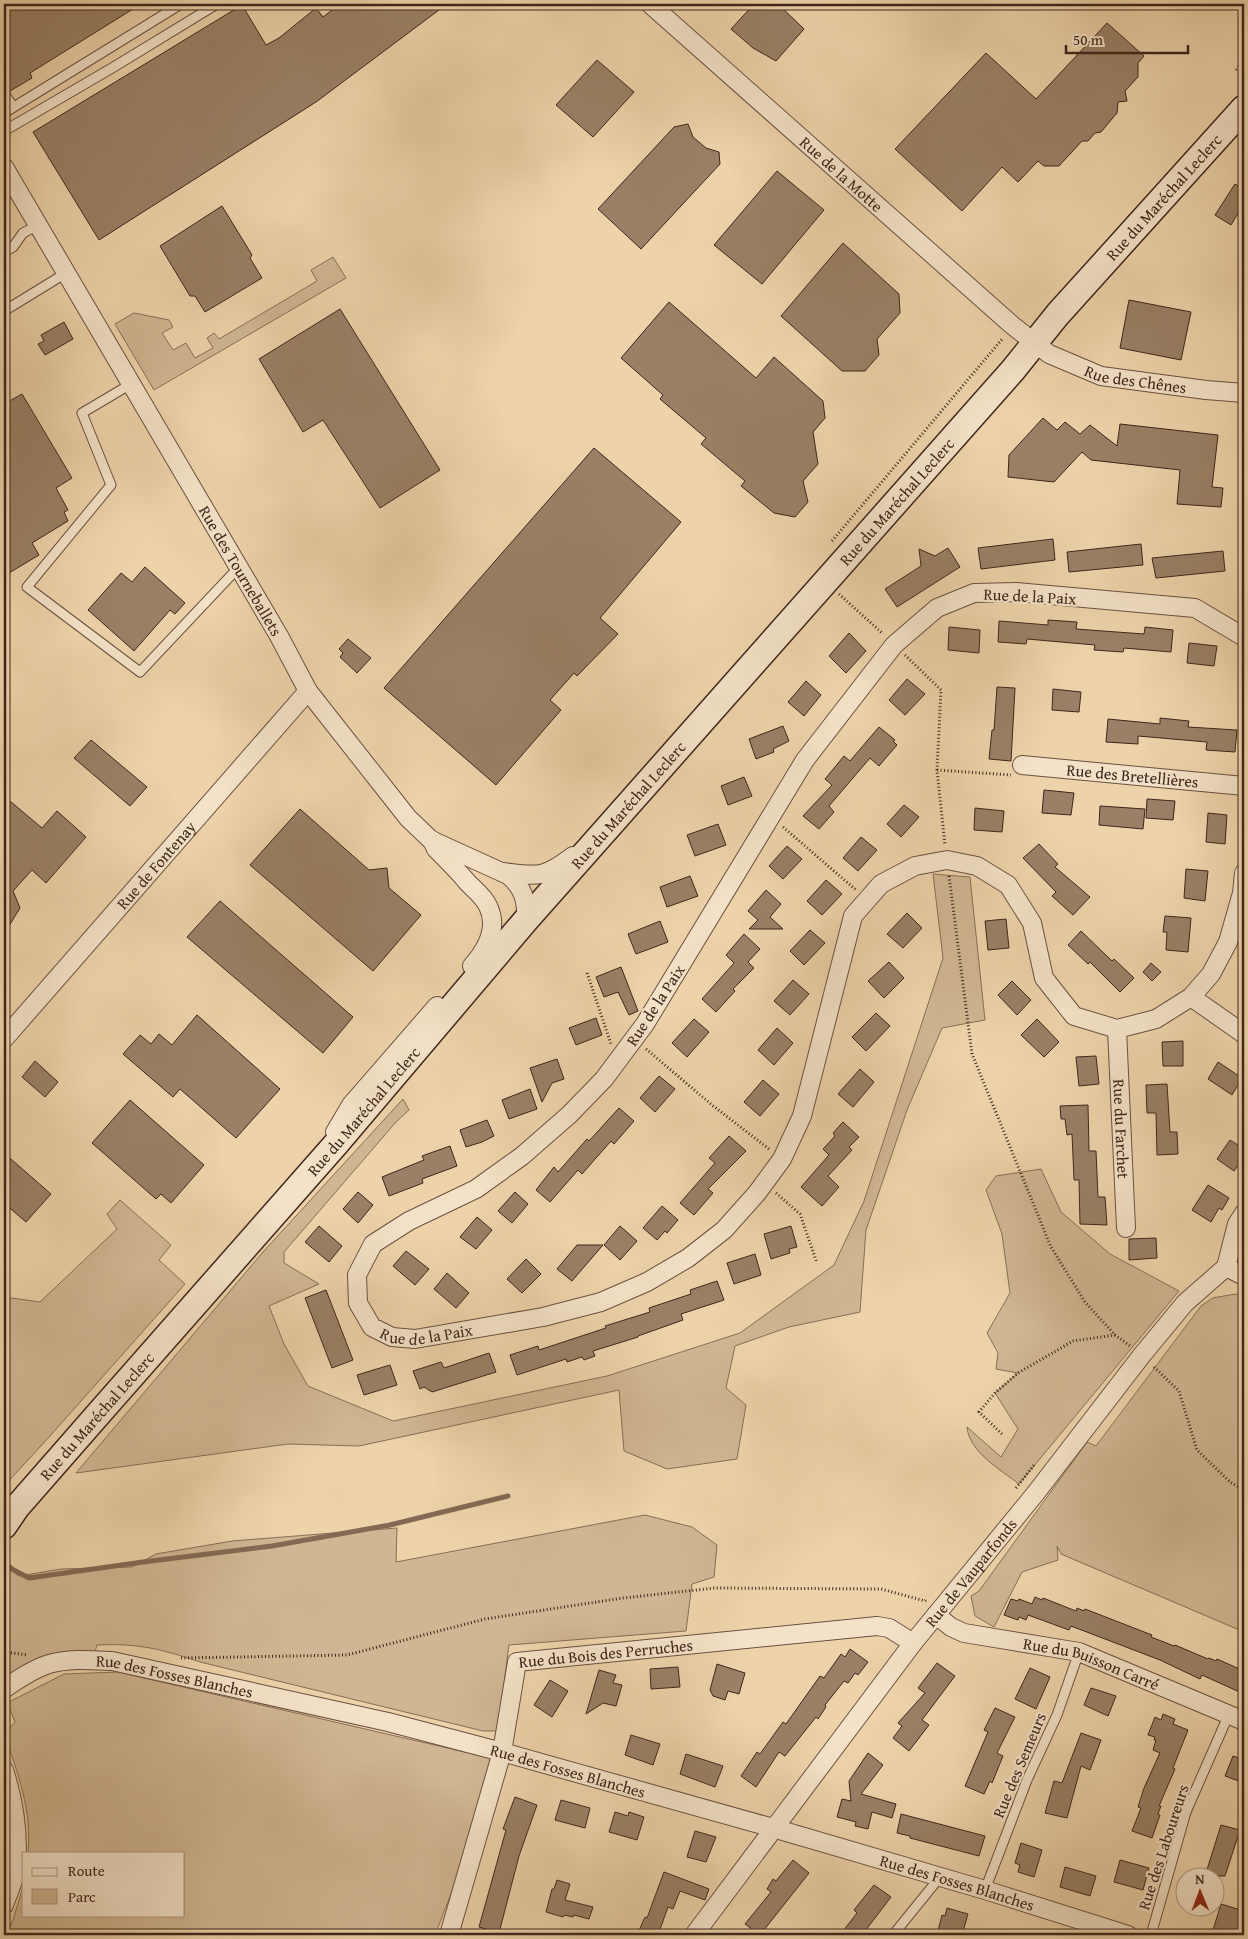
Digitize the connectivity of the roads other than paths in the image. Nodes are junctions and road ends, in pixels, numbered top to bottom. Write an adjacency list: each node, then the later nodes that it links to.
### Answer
1 (181, 4): 5 (lane)
2 (217, 4): 8 (lane)
3 (650, 4): 14 (street, Rue de la Motte)
4 (4, 93): 5 (lane)
5 (13, 107): 7 (lane)
6 (1244, 108): 14 (main road, Rue du Maréchal Leclerc)
7 (4, 113)
8 (4, 131)
9 (4, 167): 10 (street, Rue des Tourneballets)
10 (38, 225): 11 (lane); 12 (street, Rue des Tourneballets)
11 (4, 252)
12 (66, 273): 13 (lane); 15 (street, Rue des Tourneballets)
13 (4, 311)
14 (1034, 342): 16 (street, Rue des Chênes); 23 (main road, Rue du Maréchal Leclerc)
15 (131, 384): 17 (street, Rue des Tourneballets); 17 (lane)
16 (1244, 393)
17 (238, 568): 19 (street, Rue des Tourneballets)
18 (1244, 636): 28 (street, Rue de la Paix)
19 (308, 691): 22 (street, Rue des Tourneballets); 30 (street, Rue de Fontenay)
20 (1022, 765): 21 (street, Rue des Bretellières)
21 (1244, 786)
22 (431, 840): 24 (street, Rue des Tourneballets); 31 (street)
23 (596, 841): 24 (street); 26 (main road, Rue du Maréchal Leclerc)
24 (501, 872): 26 (street, Rue des Tourneballets)
25 (1244, 873): 27 (street)
26 (526, 920): 31 (main road, Rue du Maréchal Leclerc)
27 (1191, 997): 28 (street); 29 (street)
28 (1117, 1029): 33 (street, Rue du Farchet)
29 (1244, 1034)
30 (4, 1039)
31 (310, 1174): 36 (main road, Rue du Maréchal Leclerc)
32 (1244, 1213): 34 (street)
33 (1126, 1228)
34 (1226, 1267): 35 (street); 37 (street, Rue de Vauparfonds)
35 (1244, 1276)
36 (8, 1517)
37 (936, 1615): 38 (street, Rue de Vauparfonds); 39 (street, Rue du Buisson Carré)
38 (913, 1643): 42 (street, Rue du Bois des Perruches); 44 (street, Rue de Vauparfonds)
39 (1079, 1652): 41 (street, Rue du Buisson Carré); 46 (lane, Rue des Semeurs)
40 (4, 1689): 42 (street, Rue des Fosses Blanches)
41 (1237, 1718): 52 (lane, Rue des Laboureurs)
42 (502, 1752): 44 (street, Rue des Fosses Blanches); 48 (street, Rue du Bois des Perruches)
43 (4, 1770): 47 (street)
44 (773, 1828): 45 (street, Rue des Fosses Blanches); 49 (street, Rue de Vauparfonds)
45 (940, 1877): 46 (street, Rue des Fosses Blanches); 50 (lane)
46 (985, 1890): 51 (street, Rue des Fosses Blanches)
47 (4, 1905)
48 (449, 1935)
49 (694, 1935)
50 (893, 1935)
51 (1128, 1935)
52 (1151, 1935)

